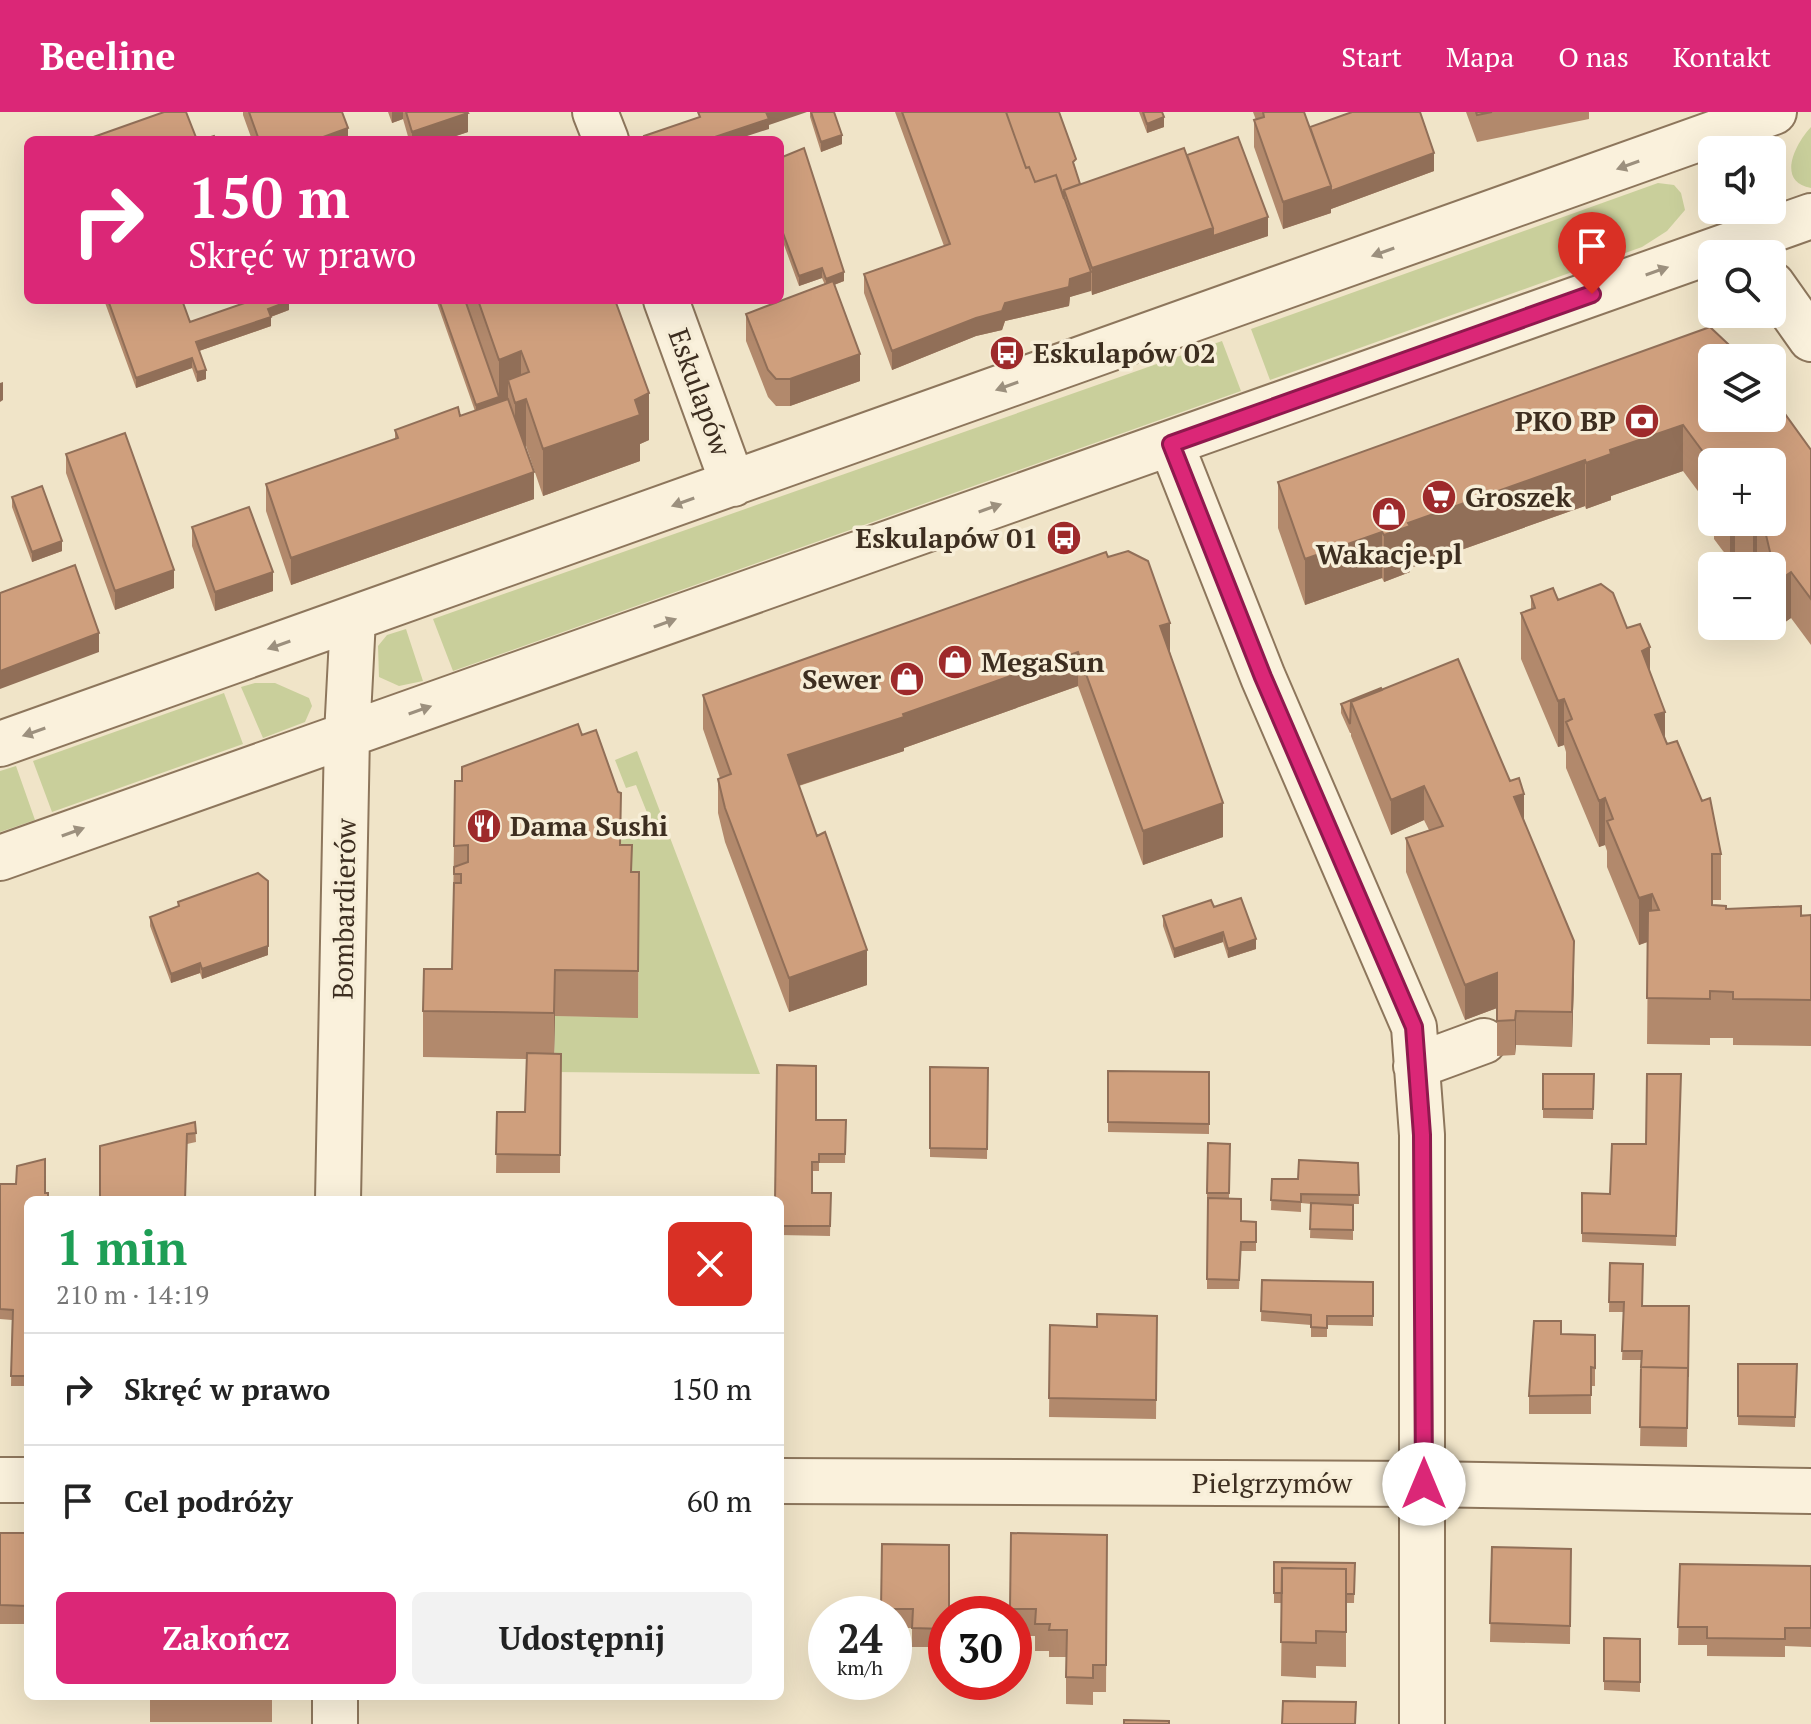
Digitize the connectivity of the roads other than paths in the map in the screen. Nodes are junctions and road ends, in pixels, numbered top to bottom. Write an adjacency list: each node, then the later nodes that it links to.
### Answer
1 (595, 112): 3 (street)
2 (1774, 112): 4 (street)
3 (604, 136)
4 (1734, 136)
5 (1698, 155): 12 (street, one-way to 12)
6 (1811, 216): 7 (street)
7 (1740, 235): 11 (street, one-way to 7)
8 (667, 304): 12 (street, Eskulapów)
9 (1786, 304): 10 (street)
10 (1811, 339)
11 (1171, 444): 14 (street, one-way to 11); 18 (street)
12 (733, 484): 13 (street, one-way to 13)
13 (353, 619): 14 (street, Bombardierów); 15 (street, one-way to 15)
14 (347, 735): 16 (street, one-way to 14); 19 (street, Bombardierów)
15 (0, 744)
16 (0, 858)
17 (1484, 1041): 18 (street)
18 (1416, 1066): 23 (street)
19 (338, 1196)
20 (0, 1480): 21 (street)
21 (24, 1480)
22 (784, 1481): 23 (street, Pielgrzymów)
23 (1424, 1484): 24 (street, Pielgrzymów); 27 (street)
24 (1811, 1491)
25 (335, 1700): 26 (street)
26 (335, 1724)
27 (1422, 1724)

